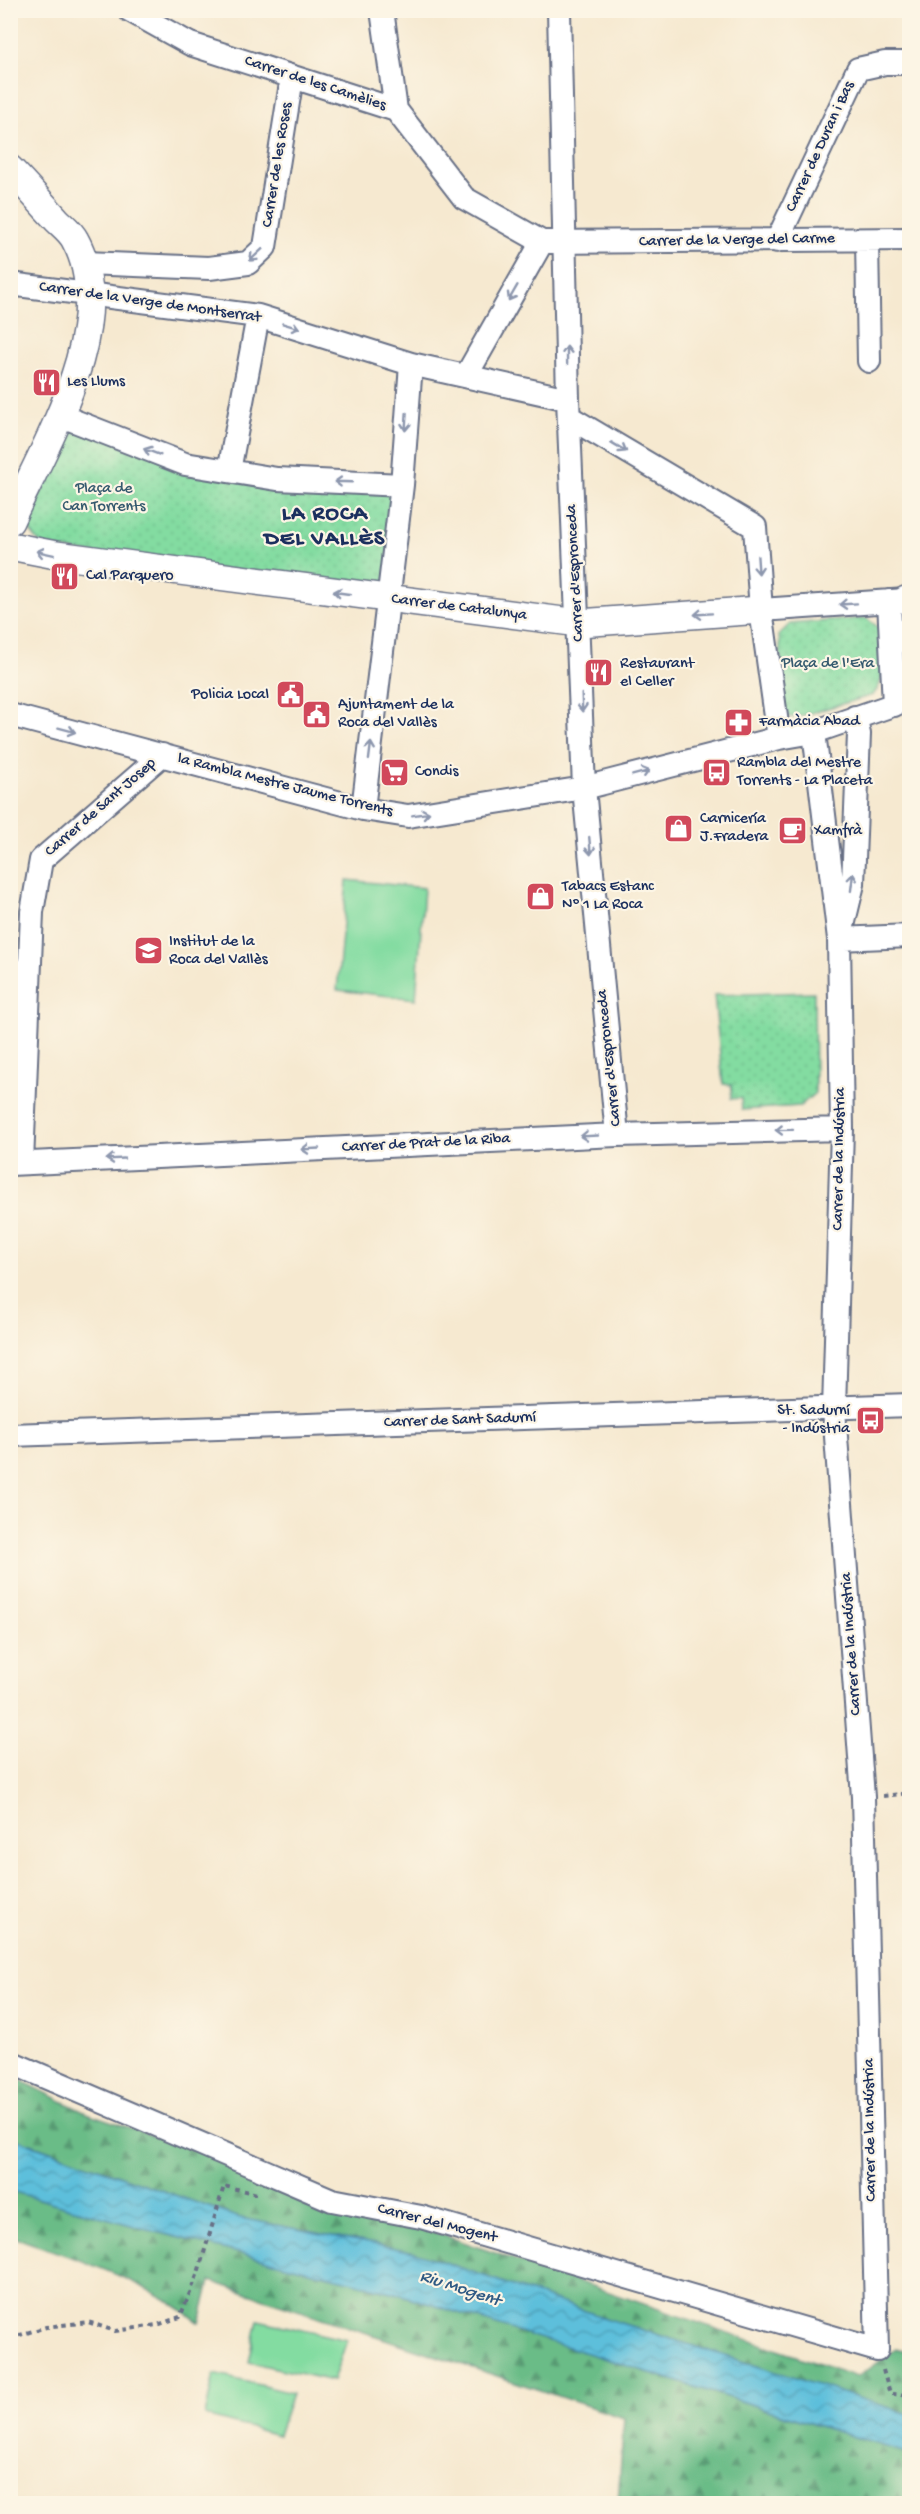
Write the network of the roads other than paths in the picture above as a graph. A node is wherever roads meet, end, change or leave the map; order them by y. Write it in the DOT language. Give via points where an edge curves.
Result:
graph roads {
  1 [pos="129,10"];
  2 [pos="382,10"];
  3 [pos="560,10"];
  4 [pos="909,63"];
  5 [pos="292,77"];
  6 [pos="396,110"];
  7 [pos="10,169"];
  8 [pos="909,239"];
  9 [pos="867,240"];
  10 [pos="777,241"];
  11 [pos="553,243"];
  12 [pos="85,262"];
  13 [pos="10,284"];
  14 [pos="89,293"];
  15 [pos="258,316"];
  16 [pos="869,361"];
  17 [pos="411,364"];
  18 [pos="466,376"];
  19 [pos="568,408"];
  20 [pos="59,416"];
  21 [pos="229,471"];
  22 [pos="402,485"];
  23 [pos="10,521"];
  24 [pos="10,546"];
  25 [pos="388,600"];
  26 [pos="902,600"];
  27 [pos="761,610"];
  28 [pos="579,623"];
  29 [pos="902,702"];
  30 [pos="10,715"];
  31 [pos="855,717"];
  32 [pos="814,732"];
  33 [pos="779,738"];
  34 [pos="162,755"];
  35 [pos="584,788"];
  36 [pos="363,809"];
  37 [pos="21,911"];
  38 [pos="909,936"];
  39 [pos="839,939"];
  40 [pos="842,1129"];
  41 [pos="617,1135"];
  42 [pos="16,1164"];
  43 [pos="909,1405"];
  44 [pos="834,1410"];
  45 [pos="10,1435"];
  46 [pos="10,2062"];
  47 [pos="877,2350"];
  1 -- 5 [label="street, Carrer de les Camèlies" via="190,44"];
  2 -- 6 [label="street"];
  3 -- 11 [label="street, Carrer d'Espronceda"];
  4 -- 10 [label="street, Carrer de Duran i Bas" via="858,69"];
  5 -- 6 [label="street, Carrer de les Camèlies"];
  5 -- 12 [label="street, Carrer de les Roses, one-way" via="265,247 248,263 209,268"];
  6 -- 11 [label="street, Carrer de les Camèlies" via="464,198"];
  7 -- 12 [label="street" via="74,238"];
  8 -- 9 [label="street, Carrer de la Verge del Carme"];
  9 -- 10 [label="street, Carrer de la Verge del Carme"];
  9 -- 16 [label="street"];
  10 -- 11 [label="street, Carrer de la Verge del Carme"];
  11 -- 18 [label="street, one-way"];
  19 -- 11 [label="street, Carrer d'Espronceda, one-way"];
  12 -- 14 [label="street"];
  13 -- 14 [label="street, Carrer de la Verge de Montserrat"];
  14 -- 15 [label="street, Carrer de la Verge de Montserrat"];
  14 -- 20 [label="street" via="81,358"];
  15 -- 17 [label="street, Carrer de la Verge de Montserrat, one-way"];
  15 -- 21 [label="street"];
  17 -- 18 [label="street, Carrer de la Verge de Montserrat"];
  17 -- 22 [label="street, one-way"];
  18 -- 19 [label="street, Carrer de la Verge de Montserrat"];
  19 -- 27 [label="street, Carrer de la Verge de Montserrat, one-way" via="755,527"];
  19 -- 28 [label="street, Carrer d'Espronceda"];
  21 -- 20 [label="street, one-way" via="185,464"];
  20 -- 23 [label="street"];
  22 -- 21 [label="street, one-way" via="277,479"];
  22 -- 25 [label="street"];
  25 -- 24 [label="street, Carrer de Catalunya, one-way"];
  25 -- 28 [label="street, Carrer de Catalunya"];
  36 -- 25 [label="street, one-way"];
  26 -- 27 [label="street, Carrer de Catalunya, one-way"];
  26 -- 29 [label="street"];
  27 -- 28 [label="street, Carrer de Catalunya, one-way"];
  27 -- 33 [label="street, Carrer de la Verge de Montserrat"];
  28 -- 35 [label="street, Carrer d'Espronceda, one-way"];
  29 -- 31 [label="street, la Rambla Mestre Jaume Torrents"];
  30 -- 34 [label="street, la Rambla Mestre Jaume Torrents, one-way"];
  31 -- 32 [label="street, la Rambla Mestre Jaume Torrents"];
  39 -- 31 [label="street, Carrer de la Indústria, one-way" via="853,884 859,734"];
  32 -- 33 [label="street, la Rambla Mestre Jaume Torrents"];
  32 -- 39 [label="street, Carrer de la Indústria"];
  35 -- 33 [label="street, la Rambla Mestre Jaume Torrents, one-way"];
  34 -- 36 [label="street, la Rambla Mestre Jaume Torrents"];
  34 -- 37 [label="street, Carrer de Sant Josep" via="41,860"];
  36 -- 35 [label="street, la Rambla Mestre Jaume Torrents, one-way" via="408,816"];
  35 -- 41 [label="street, Carrer d'Espronceda, one-way"];
  37 -- 42 [label="street, Carrer de Sant Josep"];
  38 -- 39 [label="street"];
  39 -- 40 [label="street, Carrer de la Indústria"];
  40 -- 41 [label="street, Carrer de Prat de la Riba, one-way"];
  40 -- 44 [label="street, Carrer de la Indústria"];
  41 -- 42 [label="street, Carrer de Prat de la Riba, one-way"];
  43 -- 44 [label="street, Carrer de Sant Sadurní"];
  44 -- 45 [label="street, Carrer de Sant Sadurní"];
  44 -- 47 [label="street, Carrer de la Indústria" via="863,1797"];
  46 -- 47 [label="street, Carrer del Mogent" via="332,2200 421,2217"];
}
